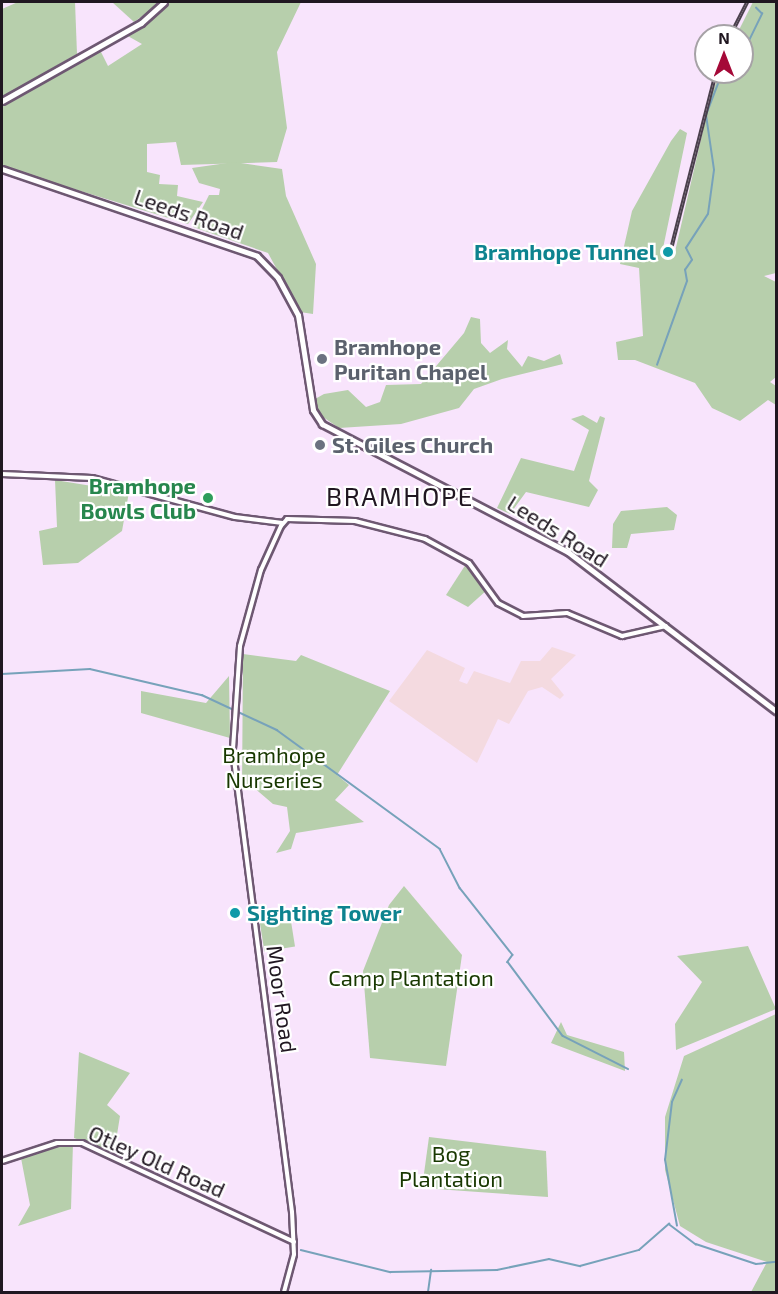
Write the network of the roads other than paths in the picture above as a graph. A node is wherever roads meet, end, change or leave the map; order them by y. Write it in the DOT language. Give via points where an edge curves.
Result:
graph roads {
  1 [pos="164,2"];
  2 [pos="2,101"];
  3 [pos="2,169"];
  4 [pos="2,474"];
  5 [pos="285,521"];
  6 [pos="667,626"];
  7 [pos="777,711"];
  8 [pos="2,1161"];
  9 [pos="295,1242"];
  10 [pos="284,1293"];
  1 -- 2 [label="highway" via="141,23"];
  3 -- 6 [label="highway, Leeds Road" via="256,256 278,278 298,315 316,420 568,552"];
  4 -- 5 [label="street" via="92,478 235,517"];
  5 -- 6 [label="street" via="346,520 439,545 474,567 498,603 517,614 567,613 627,637"];
  5 -- 9 [label="street, Moor Road" via="261,570 240,646 233,749"];
  6 -- 7 [label="highway, Leeds Road"];
  8 -- 9 [label="street, Otley Old Road" via="57,1143 82,1143"];
  9 -- 10 [label="street, Moor Road"];
}
